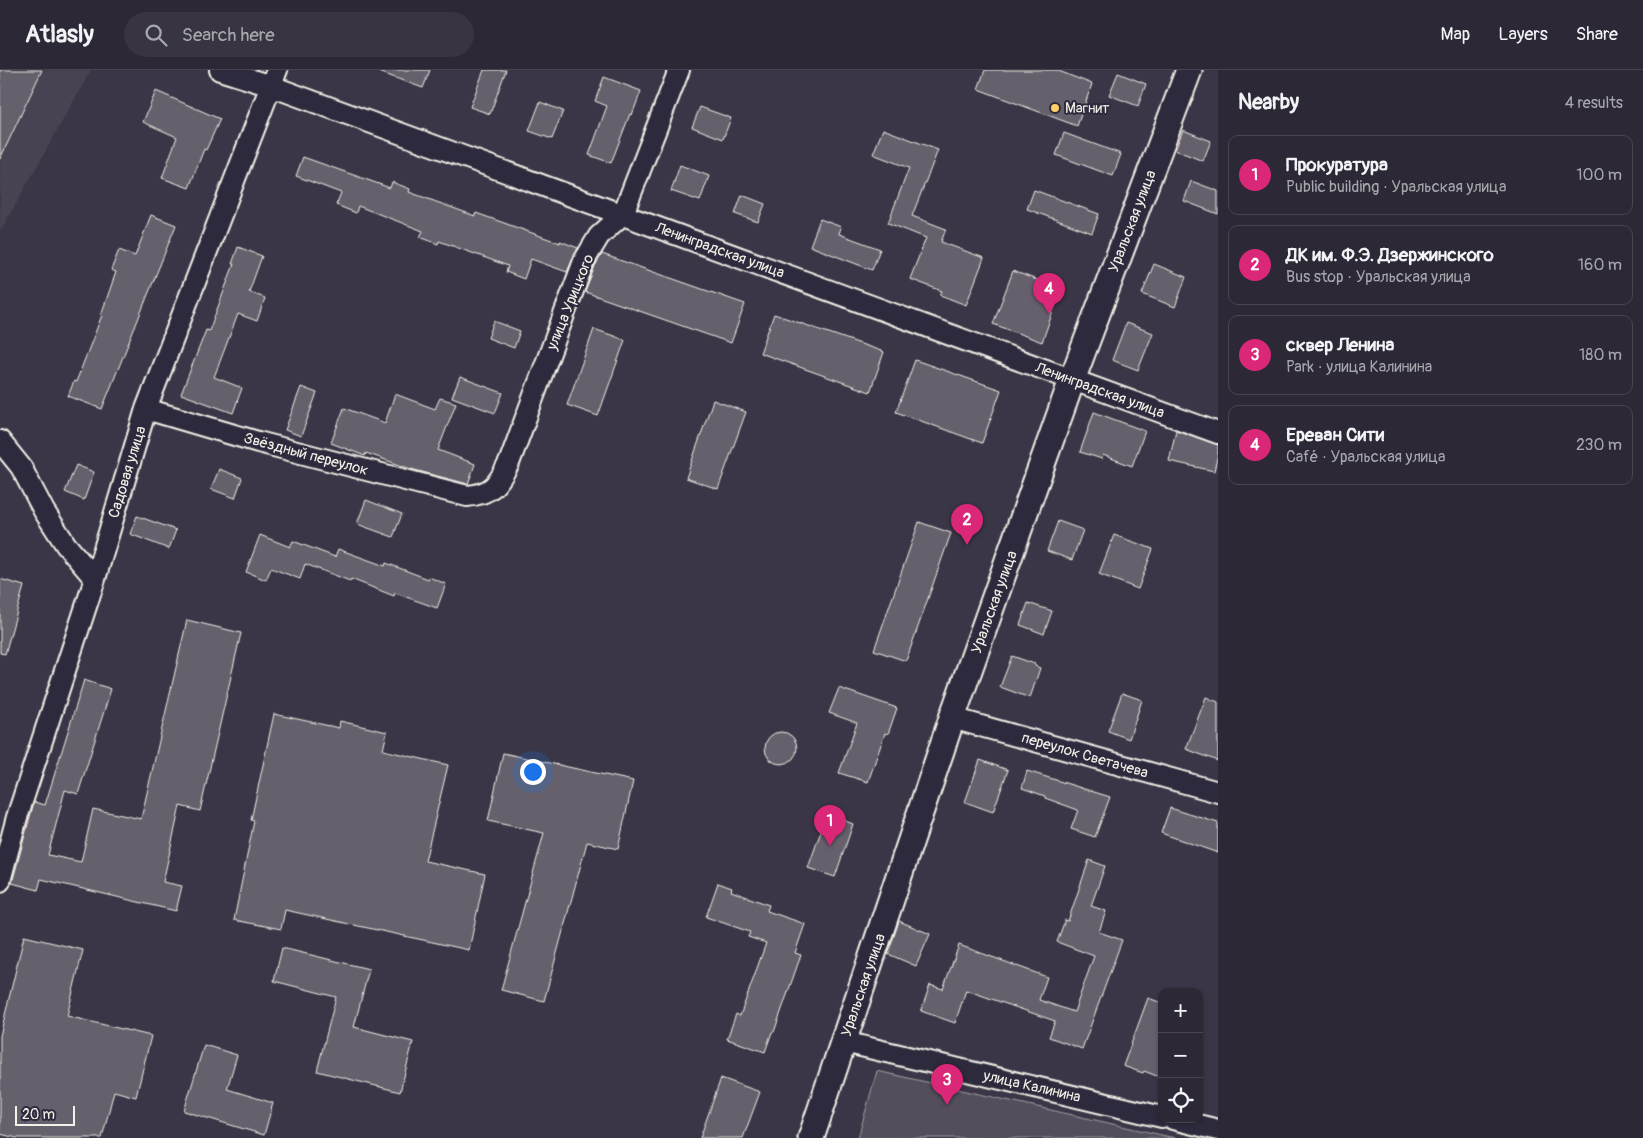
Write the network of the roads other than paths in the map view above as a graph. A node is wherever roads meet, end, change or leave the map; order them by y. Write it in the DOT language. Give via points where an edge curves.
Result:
graph roads {
  1 [pos="220,70"];
  2 [pos="679,70"];
  3 [pos="1189,70"];
  4 [pos="274,78"];
  5 [pos="623,214"];
  6 [pos="1072,380"];
  7 [pos="146,409"];
  8 [pos="1218,433"];
  9 [pos="0,441"];
  10 [pos="467,496"];
  11 [pos="95,579"];
  12 [pos="952,718"];
  13 [pos="1218,792"];
  14 [pos="0,881"];
  15 [pos="844,1042"];
  16 [pos="1158,1116"];
  17 [pos="1189,1123"];
  18 [pos="1218,1130"];
  19 [pos="812,1138"];
  1 -- 4 [label="street, Ленинградская улица"];
  2 -- 5 [label="street, улица Урицкого"];
  3 -- 6 [label="street, Уральская улица"];
  4 -- 5 [label="street, Ленинградская улица"];
  4 -- 7 [label="street, Садовая улица"];
  5 -- 6 [label="street, Ленинградская улица"];
  5 -- 10 [label="street, улица Урицкого" via="600,236 584,260 509,463 499,482 482,495"];
  6 -- 8 [label="street, Ленинградская улица"];
  6 -- 12 [label="street, Уральская улица"];
  7 -- 10 [label="street, Звёздный переулок" via="258,442"];
  7 -- 11 [label="street, Садовая улица"];
  9 -- 11 [label="street" via="21,467 66,544"];
  11 -- 14 [label="street, Садовая улица" via="17,816"];
  12 -- 13 [label="street, переулок Светачева"];
  12 -- 15 [label="street, Уральская улица"];
  15 -- 16 [label="street, улица Калинина"];
  15 -- 19 [label="street, Уральская улица"];
  17 -- 18 [label="street"];
}
